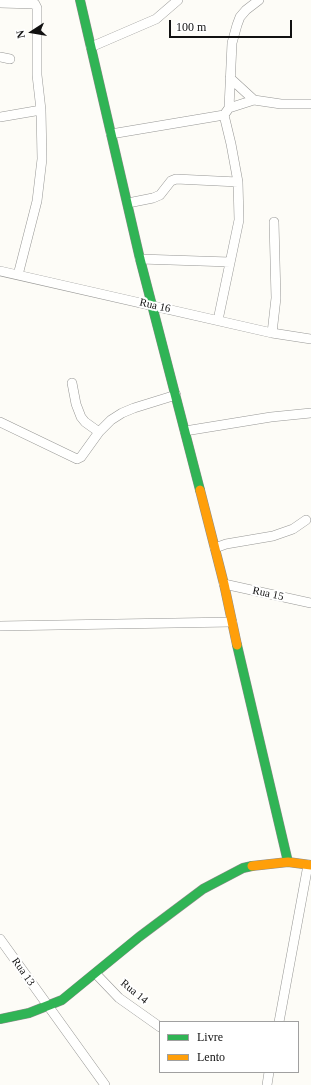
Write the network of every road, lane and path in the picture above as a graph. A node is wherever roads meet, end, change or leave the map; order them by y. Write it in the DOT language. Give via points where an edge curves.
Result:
graph roads {
  1 [pos="80,0"];
  2 [pos="178,0"];
  3 [pos="259,0"];
  4 [pos="0,3"];
  5 [pos="91,47"];
  6 [pos="0,57"];
  7 [pos="10,59"];
  8 [pos="230,78"];
  9 [pos="254,100"];
  10 [pos="311,104"];
  11 [pos="41,110"];
  12 [pos="226,112"];
  13 [pos="0,116"];
  14 [pos="111,134"];
  15 [pos="238,182"];
  16 [pos="128,203"];
  17 [pos="274,222"];
  18 [pos="140,260"];
  19 [pos="230,262"];
  20 [pos="0,271"];
  21 [pos="18,275"];
  22 [pos="152,304"];
  23 [pos="218,320"];
  24 [pos="272,333"];
  25 [pos="311,339"];
  26 [pos="72,383"];
  27 [pos="176,395"];
  28 [pos="311,413"];
  29 [pos="0,422"];
  30 [pos="185,431"];
  31 [pos="99,432"];
  32 [pos="306,520"];
  33 [pos="215,548"];
  34 [pos="224,584"];
  35 [pos="311,603"];
  36 [pos="232,622"];
  37 [pos="0,626"];
  38 [pos="288,862"];
  39 [pos="310,865"];
  40 [pos="0,939"];
  41 [pos="96,974"];
  42 [pos="47,1005"];
  43 [pos="0,1019"];
  44 [pos="279,1021"];
  45 [pos="159,1026"];
  46 [pos="269,1073"];
  47 [pos="105,1085"];
  48 [pos="267,1085"];
  1 -- 5 [label="street"];
  2 -- 5 [label="street" via="156,19"];
  3 -- 8 [label="street" via="246,10 237,25 232,43"];
  4 -- 11 [label="street" via="37,5 37,75"];
  5 -- 14 [label="street"];
  6 -- 7 [label="street"];
  8 -- 9 [label="street"];
  8 -- 12 [label="street"];
  9 -- 10 [label="street" via="281,104"];
  9 -- 12 [label="street"];
  11 -- 13 [label="street"];
  11 -- 21 [label="street" via="42,159 37,202"];
  12 -- 14 [label="street"];
  12 -- 15 [label="street"];
  14 -- 16 [label="street"];
  15 -- 16 [label="street" via="176,179 171,181 160,195"];
  15 -- 19 [label="street" via="239,220"];
  16 -- 18 [label="street"];
  17 -- 24 [label="street" via="276,298"];
  18 -- 19 [label="street"];
  18 -- 22 [label="street"];
  19 -- 23 [label="street"];
  20 -- 21 [label="street, Rua 16"];
  21 -- 22 [label="street, Rua 16"];
  22 -- 23 [label="street, Rua 16"];
  22 -- 27 [label="street"];
  23 -- 24 [label="street, Rua 16"];
  24 -- 25 [label="street, Rua 16"];
  26 -- 31 [label="street" via="81,417"];
  27 -- 30 [label="street"];
  27 -- 31 [label="street" via="122,413"];
  28 -- 30 [label="street"];
  29 -- 31 [label="street" via="77,459 81,458"];
  30 -- 33 [label="street"];
  32 -- 33 [label="street" via="293,529 273,536"];
  33 -- 34 [label="street"];
  34 -- 35 [label="street, Rua 15"];
  34 -- 36 [label="street"];
  36 -- 37 [label="street"];
  36 -- 38 [label="street"];
  38 -- 39 [label="street"];
  38 -- 41 [label="street" via="243,868 203,889"];
  39 -- 44 [label="street"];
  40 -- 42 [label="street, Rua 13"];
  41 -- 42 [label="street" via="62,1000"];
  41 -- 45 [label="street, Rua 14" via="119,998"];
  42 -- 43 [label="street" via="29,1013"];
  42 -- 47 [label="street, Rua 13"];
  46 -- 48 [label="street"];
}
